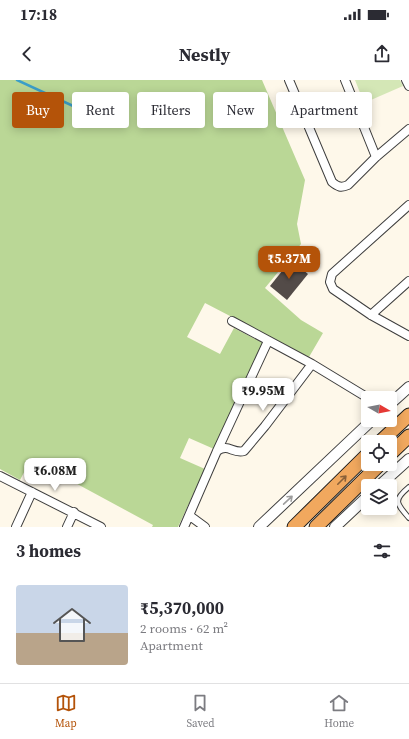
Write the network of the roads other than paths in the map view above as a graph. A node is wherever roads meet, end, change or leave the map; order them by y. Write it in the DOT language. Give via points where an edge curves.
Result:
graph roads {
  1 [pos="289,80"];
  2 [pos="345,80"];
  3 [pos="406,80"];
  4 [pos="409,86"];
  5 [pos="409,129"];
  6 [pos="376,156"];
  7 [pos="409,205"];
  8 [pos="409,281"];
  9 [pos="371,315"];
  10 [pos="232,321"];
  11 [pos="409,336"];
  12 [pos="268,341"];
  13 [pos="312,364"];
  14 [pos="409,387"];
  15 [pos="361,394"];
  16 [pos="397,398"];
  17 [pos="409,415"];
  18 [pos="365,427"];
  19 [pos="388,435"];
  20 [pos="409,436"];
  21 [pos="397,447"];
  22 [pos="217,451"];
  23 [pos="409,459"];
  24 [pos="361,461"];
  25 [pos="373,471"];
  26 [pos="0,476"];
  27 [pos="387,479"];
  28 [pos="409,487"];
  29 [pos="32,492"];
  30 [pos="361,503"];
  31 [pos="74,512"];
  32 [pos="190,516"];
  33 [pos="409,518"];
  34 [pos="16,527"];
  35 [pos="67,527"];
  36 [pos="101,527"];
  37 [pos="184,527"];
  38 [pos="205,527"];
  39 [pos="259,527"];
  40 [pos="294,527"];
  41 [pos="316,527"];
  42 [pos="336,527"];
  1 -- 6 [label="street" via="332,182 342,187 348,184"];
  2 -- 6 [label="street"];
  3 -- 4 [label="street"];
  5 -- 6 [label="street"];
  7 -- 9 [label="street" via="332,274 332,289"];
  8 -- 9 [label="street"];
  9 -- 11 [label="street"];
  10 -- 12 [label="street"];
  12 -- 13 [label="street"];
  12 -- 22 [label="street"];
  13 -- 15 [label="street"];
  13 -- 22 [label="street" via="244,451 226,447"];
  14 -- 16 [label="street"];
  17 -- 19 [label="highway"];
  39 -- 18 [label="street, one-way"];
  20 -- 21 [label="highway"];
  22 -- 32 [label="street"];
  23 -- 27 [label="street"];
  40 -- 24 [label="highway, one-way"];
  25 -- 41 [label="highway"];
  26 -- 29 [label="street"];
  28 -- 33 [label="lane" via="399,495 398,501 399,507"];
  29 -- 31 [label="street"];
  29 -- 34 [label="street"];
  30 -- 42 [label="street"];
  31 -- 35 [label="street"];
  31 -- 36 [label="street"];
  32 -- 37 [label="street"];
  32 -- 38 [label="street"];
}
